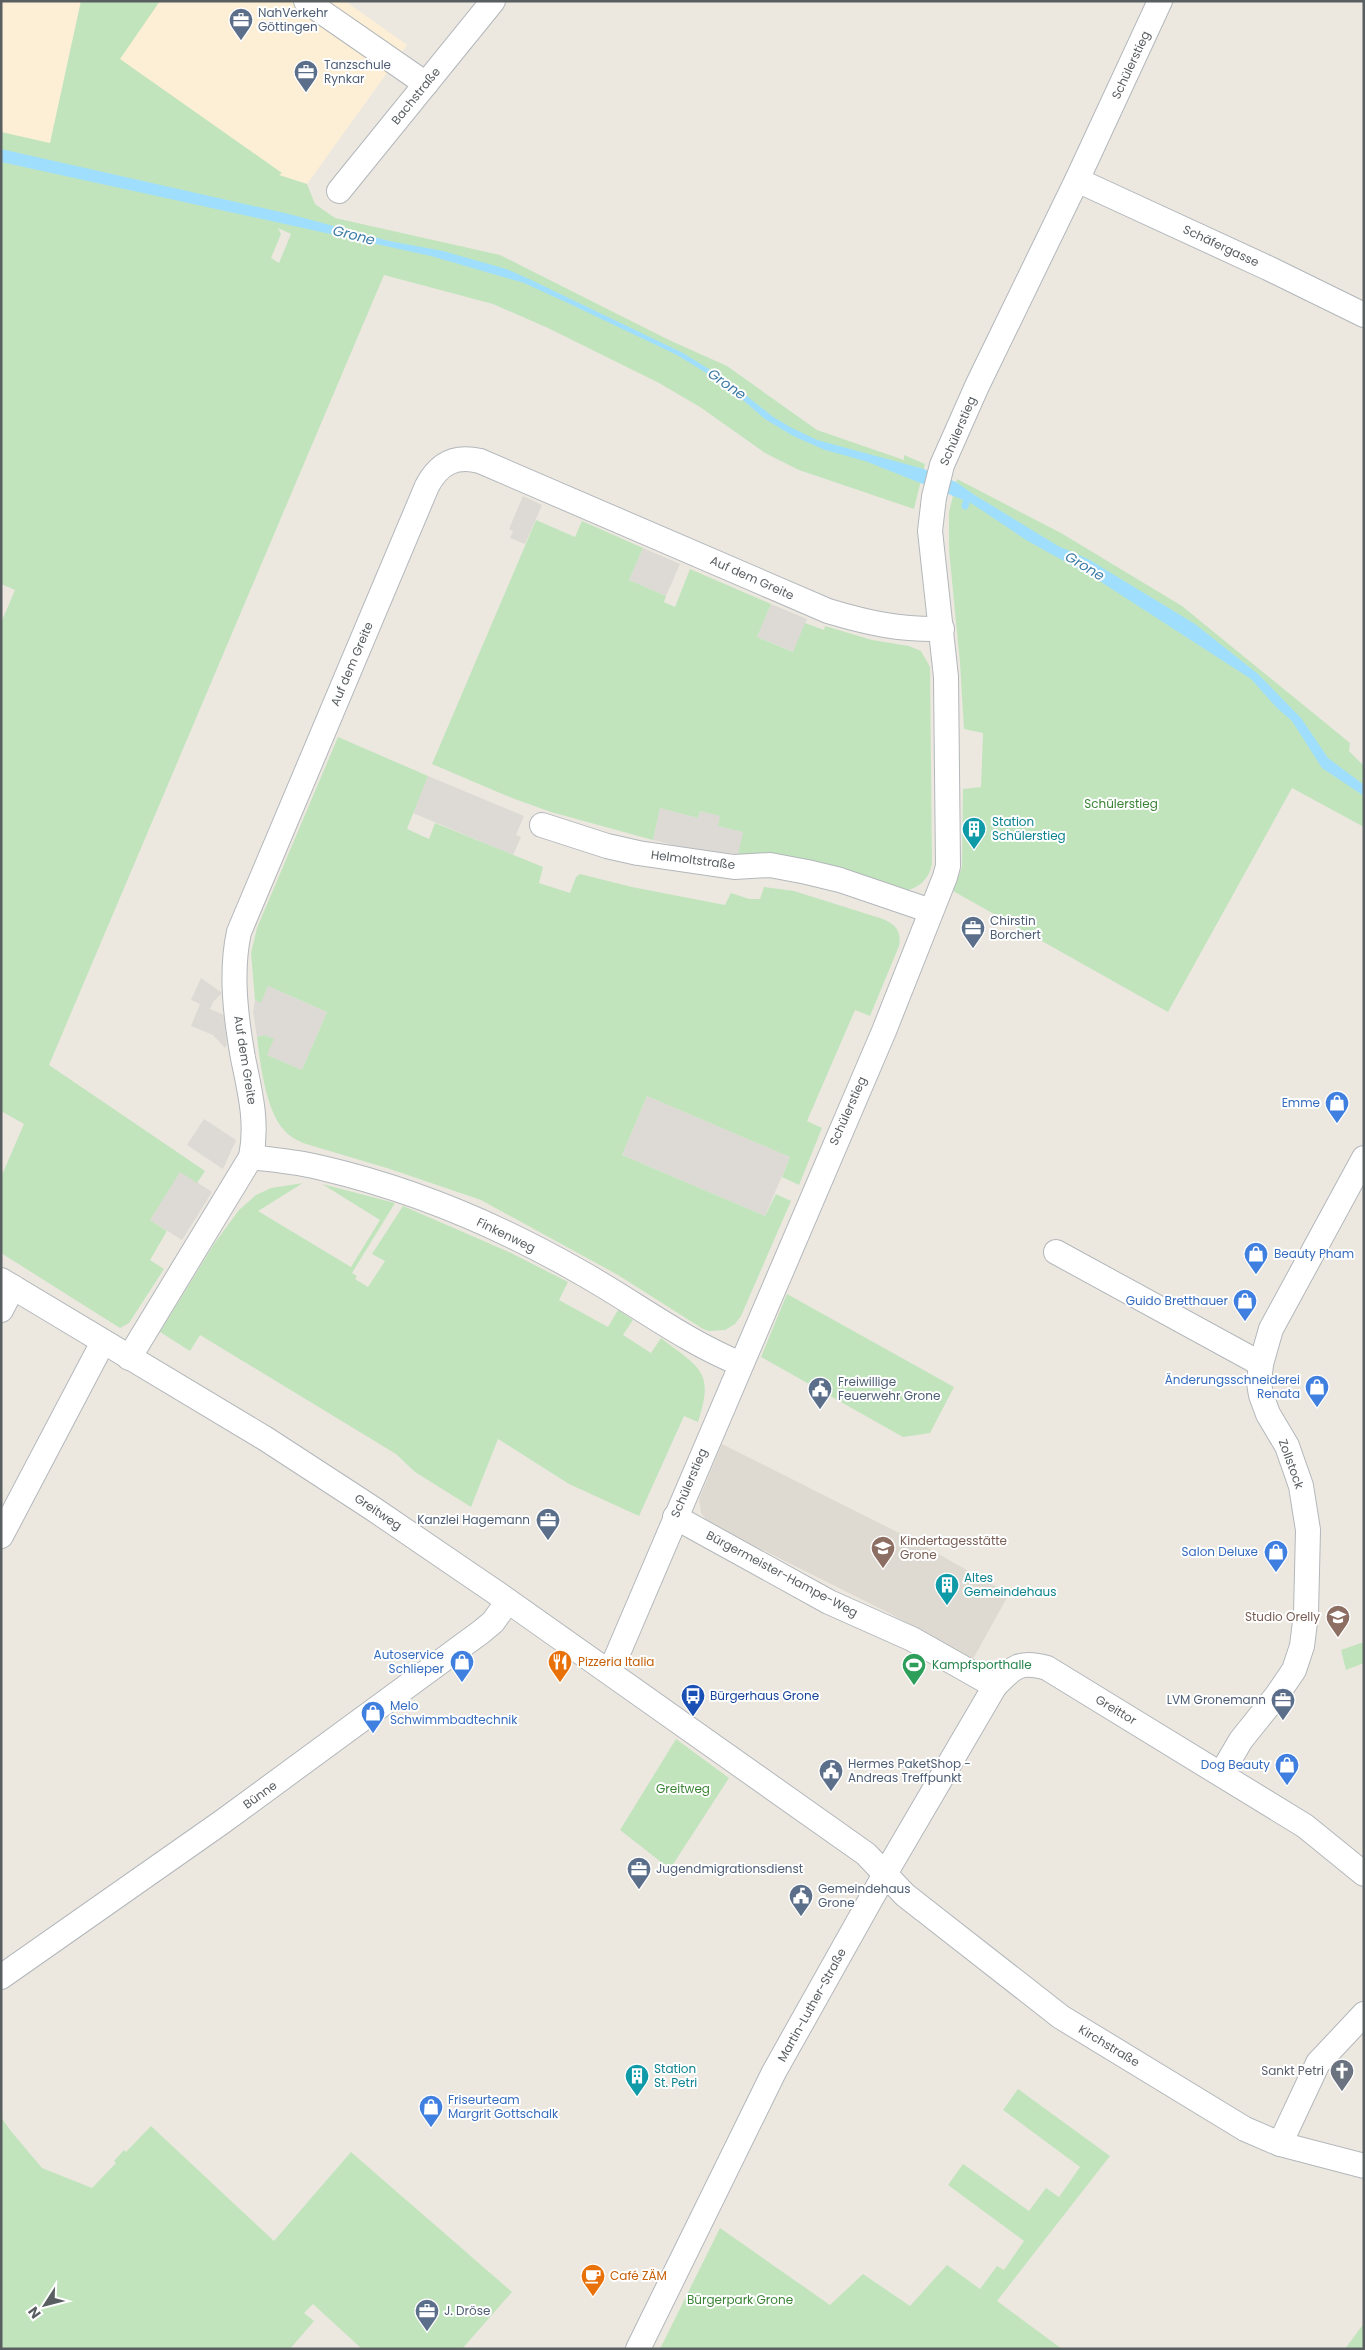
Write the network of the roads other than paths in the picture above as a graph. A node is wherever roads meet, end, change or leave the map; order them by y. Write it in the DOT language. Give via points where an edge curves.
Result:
graph roads {
  1 [pos="306,1"];
  2 [pos="493,1"];
  3 [pos="1160,1"];
  4 [pos="426,84"];
  5 [pos="1077,180"];
  6 [pos="339,192"];
  7 [pos="1364,315"];
  8 [pos="942,629"];
  9 [pos="542,825"];
  10 [pos="931,911"];
  11 [pos="251,1157"];
  12 [pos="1364,1158"];
  13 [pos="1056,1252"];
  14 [pos="7,1284"];
  15 [pos="1,1310"];
  16 [pos="102,1342"];
  17 [pos="129,1358"];
  18 [pos="741,1364"];
  19 [pos="1261,1364"];
  20 [pos="675,1517"];
  21 [pos="1,1536"];
  22 [pos="508,1601"];
  23 [pos="608,1671"];
  24 [pos="1001,1680"];
  25 [pos="1221,1774"];
  26 [pos="885,1874"];
  27 [pos="1364,1874"];
  28 [pos="1,1977"];
  29 [pos="1364,2014"];
  30 [pos="1280,2144"];
  31 [pos="1364,2166"];
  32 [pos="638,2349"];
  1 -- 4 [label="street"];
  2 -- 4 [label="street, Bachstraße"];
  3 -- 5 [label="street, Schülerstieg"];
  4 -- 6 [label="street, Bachstraße"];
  5 -- 7 [label="street, Schäfergasse"];
  5 -- 8 [label="street, Schülerstieg" via="977,386 940,472 930,531"];
  8 -- 10 [label="street, Schülerstieg" via="946,677 948,866"];
  8 -- 11 [label="street, Auf dem Greite" via="910,630 869,624 828,611 480,461 460,458 440,467 418,505 239,932 235,990 238,1031 255,1120"];
  9 -- 10 [label="street, Helmoltstraße" via="638,853 734,867 770,865 807,872"];
  10 -- 18 [label="street, Schülerstieg" via="890,1017"];
  11 -- 17 [label="street, Auf dem Greite"];
  11 -- 18 [label="street, Finkenweg" via="320,1167 424,1199 478,1221 579,1271 701,1346"];
  12 -- 19 [label="street, Zollstock" via="1271,1329"];
  13 -- 19 [label="street"];
  14 -- 15 [label="street"];
  14 -- 16 [label="street, Greitweg"];
  16 -- 17 [label="street, Greitweg"];
  16 -- 21 [label="street"];
  17 -- 22 [label="street, Greitweg" via="266,1439"];
  18 -- 20 [label="street, Schülerstieg"];
  19 -- 25 [label="street, Zollstock" via="1261,1395 1287,1446 1301,1486 1308,1530 1306,1614 1302,1646 1294,1670 1241,1740"];
  20 -- 23 [label="street, Schülerstieg"];
  20 -- 24 [label="street, Bürgermeister-Hampe-Weg" via="829,1602"];
  22 -- 23 [label="street, Greitweg"];
  22 -- 28 [label="street, Bünne" via="481,1632 222,1822"];
  23 -- 26 [label="street, Greitweg" via="866,1854"];
  24 -- 25 [label="street, Greittor" via="1017,1666 1031,1663 1047,1668"];
  24 -- 26 [label="street, Martin-Luther-Straße"];
  25 -- 27 [label="street, Greittor" via="1306,1826"];
  26 -- 30 [label="street, Kirchstraße" via="905,1896 1061,2017 1245,2129"];
  26 -- 32 [label="street, Martin-Luther-Straße" via="774,2072"];
  29 -- 30 [label="street" via="1318,2063"];
  30 -- 31 [label="street, Kirchstraße"];
}
